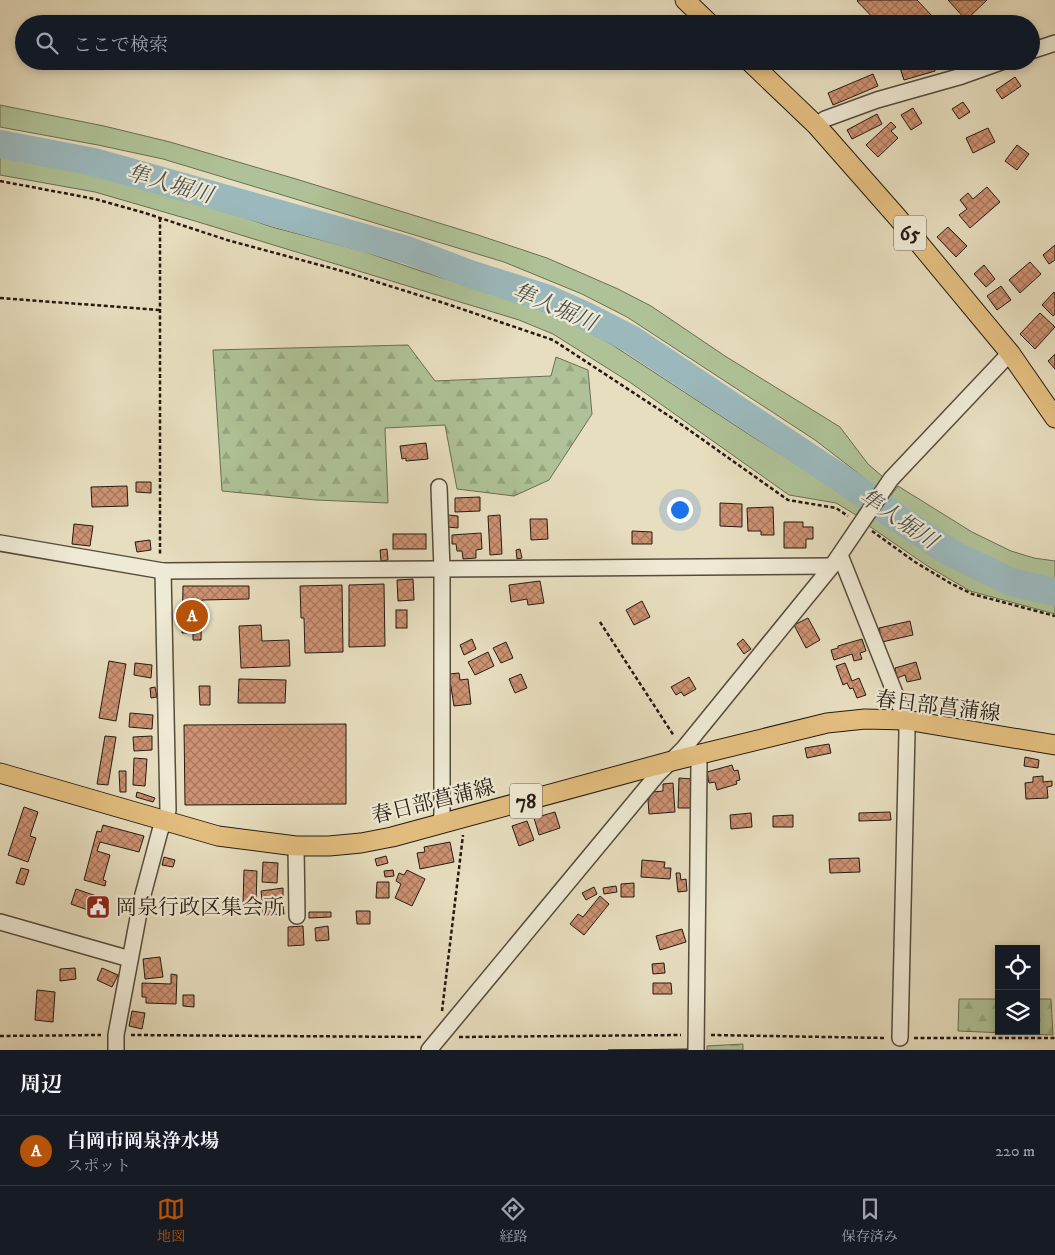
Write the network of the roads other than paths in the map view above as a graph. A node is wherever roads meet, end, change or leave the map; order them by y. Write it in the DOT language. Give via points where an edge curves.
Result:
graph roads {
  1 [pos="685,0"];
  2 [pos="701,15"];
  3 [pos="1055,42"];
  4 [pos="1040,48"];
  5 [pos="758,70"];
  6 [pos="979,70"];
  7 [pos="817,126"];
  8 [pos="1010,353"];
  9 [pos="1055,418"];
  10 [pos="439,487"];
  11 [pos="0,543"];
  12 [pos="836,561"];
  13 [pos="442,569"];
  14 [pos="162,571"];
  15 [pos="906,720"];
  16 [pos="1055,745"];
  17 [pos="684,754"];
  18 [pos="0,773"];
  19 [pos="165,821"];
  20 [pos="441,824"];
  21 [pos="296,846"];
  22 [pos="297,916"];
  23 [pos="0,922"];
  24 [pos="130,959"];
  25 [pos="900,1038"];
  26 [pos="696,1042"];
  27 [pos="116,1043"];
  28 [pos="429,1050"];
  1 -- 2 [label="main road"];
  3 -- 4 [label="street"];
  5 -- 7 [label="main road, 65"];
  6 -- 7 [label="street" via="877,100"];
  7 -- 8 [label="main road, 65"];
  8 -- 9 [label="main road, 65"];
  8 -- 12 [label="street" via="891,479"];
  10 -- 13 [label="street"];
  11 -- 14 [label="street"];
  12 -- 13 [label="street"];
  12 -- 15 [label="street"];
  12 -- 17 [label="street"];
  13 -- 14 [label="street"];
  13 -- 20 [label="street"];
  14 -- 19 [label="street" via="168,782"];
  15 -- 16 [label="main road, 春日部菖蒲線 / 78"];
  15 -- 17 [label="main road, 春日部菖蒲線 / 78" via="865,718 827,723"];
  15 -- 25 [label="street"];
  17 -- 20 [label="main road, 春日部菖蒲線 / 78"];
  17 -- 26 [label="street" via="699,765"];
  17 -- 28 [label="street" via="657,775"];
  18 -- 19 [label="main road, 春日部菖蒲線 / 78"];
  19 -- 21 [label="main road, 春日部菖蒲線 / 78" via="218,836"];
  19 -- 24 [label="street" via="141,902"];
  20 -- 21 [label="main road, 春日部菖蒲線 / 78" via="361,843"];
  21 -- 22 [label="street"];
  23 -- 24 [label="street"];
  24 -- 27 [label="street"];
}
